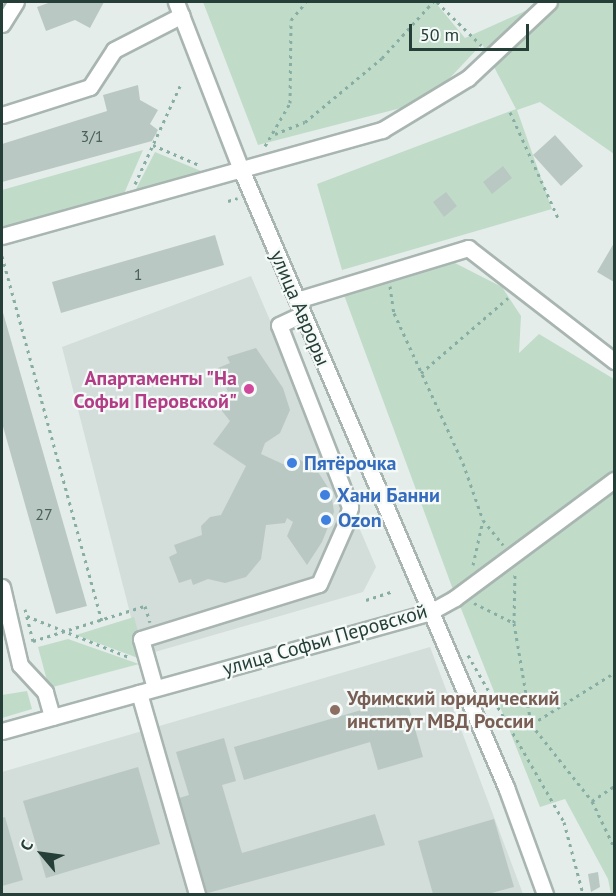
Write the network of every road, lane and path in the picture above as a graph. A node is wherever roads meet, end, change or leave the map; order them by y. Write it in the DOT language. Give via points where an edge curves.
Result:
graph roads {
  1 [pos="16,2"];
  2 [pos="306,2"];
  3 [pos="433,2"];
  4 [pos="437,2"];
  5 [pos="549,2"];
  6 [pos="179,8"];
  7 [pos="2,24"];
  8 [pos="493,54"];
  9 [pos="182,82"];
  10 [pos="510,112"];
  11 [pos="2,116"];
  12 [pos="275,134"];
  13 [pos="153,145"];
  14 [pos="258,154"];
  15 [pos="240,166"];
  16 [pos="217,173"];
  17 [pos="128,199"];
  18 [pos="559,220"];
  19 [pos="2,236"];
  20 [pos="2,256"];
  21 [pos="387,272"];
  22 [pos="518,289"];
  23 [pos="300,307"];
  24 [pos="615,361"];
  25 [pos="421,373"];
  26 [pos="615,480"];
  27 [pos="2,587"];
  28 [pos="468,588"];
  29 [pos="394,591"];
  30 [pos="366,600"];
  31 [pos="24,607"];
  32 [pos="430,612"];
  33 [pos="27,616"];
  34 [pos="102,621"];
  35 [pos="64,633"];
  36 [pos="154,635"];
  37 [pos="463,647"];
  38 [pos="149,665"];
  39 [pos="615,673"];
  40 [pos="155,688"];
  41 [pos="139,693"];
  42 [pos="52,717"];
  43 [pos="531,724"];
  44 [pos="2,731"];
  45 [pos="615,786"];
  46 [pos="592,801"];
  47 [pos="615,847"];
  48 [pos="197,894"];
  49 [pos="545,894"];
  50 [pos="584,894"];
  1 -- 7 [label="street"];
  2 -- 12 [label="path" via="291,20 290,103"];
  3 -- 12 [label="path" via="365,72 305,122"];
  4 -- 8 [label="path"];
  5 -- 8 [label="street"];
  6 -- 11 [label="street" via="114,50 90,87"];
  6 -- 15 [label="street, улица Авроры"];
  8 -- 15 [label="street" via="468,78 382,130"];
  9 -- 13 [label="path"];
  10 -- 18 [label="path"];
  12 -- 14 [label="path"];
  13 -- 16 [label="path"];
  13 -- 17 [label="path"];
  15 -- 16 [label="street"];
  15 -- 23 [label="street, улица Авроры"];
  16 -- 17 [label="street"];
  17 -- 19 [label="street"];
  20 -- 34 [label="path"];
  21 -- 22 [label="street" via="468,248"];
  21 -- 23 [label="street"];
  21 -- 25 [label="path" via="394,313"];
  22 -- 24 [label="street"];
  22 -- 25 [label="path"];
  23 -- 32 [label="street, улица Авроры"];
  23 -- 36 [label="street" via="279,325 350,507 319,584"];
  25 -- 28 [label="path" via="463,463 483,520"];
  26 -- 28 [label="street, улица Софьи Перовской"];
  27 -- 42 [label="street" via="20,665 45,692"];
  28 -- 32 [label="street, улица Софьи Перовской"];
  28 -- 43 [label="path" via="468,600 514,623"];
  29 -- 30 [label="path"];
  31 -- 33 [label="path"];
  32 -- 40 [label="street, улица Софьи Перовской"];
  32 -- 49 [label="street, улица Авроры" via="506,788"];
  33 -- 35 [label="path"];
  33 -- 35 [label="path" via="33,641"];
  34 -- 35 [label="path"];
  34 -- 36 [label="path" via="145,606"];
  35 -- 38 [label="path"];
  36 -- 38 [label="street" via="141,639"];
  37 -- 50 [label="path" via="564,822"];
  38 -- 40 [label="street"];
  39 -- 43 [label="path"];
  40 -- 41 [label="street, улица Софьи Перовской"];
  41 -- 42 [label="street, улица Софьи Перовской"];
  41 -- 48 [label="street"];
  42 -- 44 [label="street, улица Софьи Перовской"];
  43 -- 46 [label="path"];
  45 -- 46 [label="path"];
  46 -- 47 [label="path"];
}
